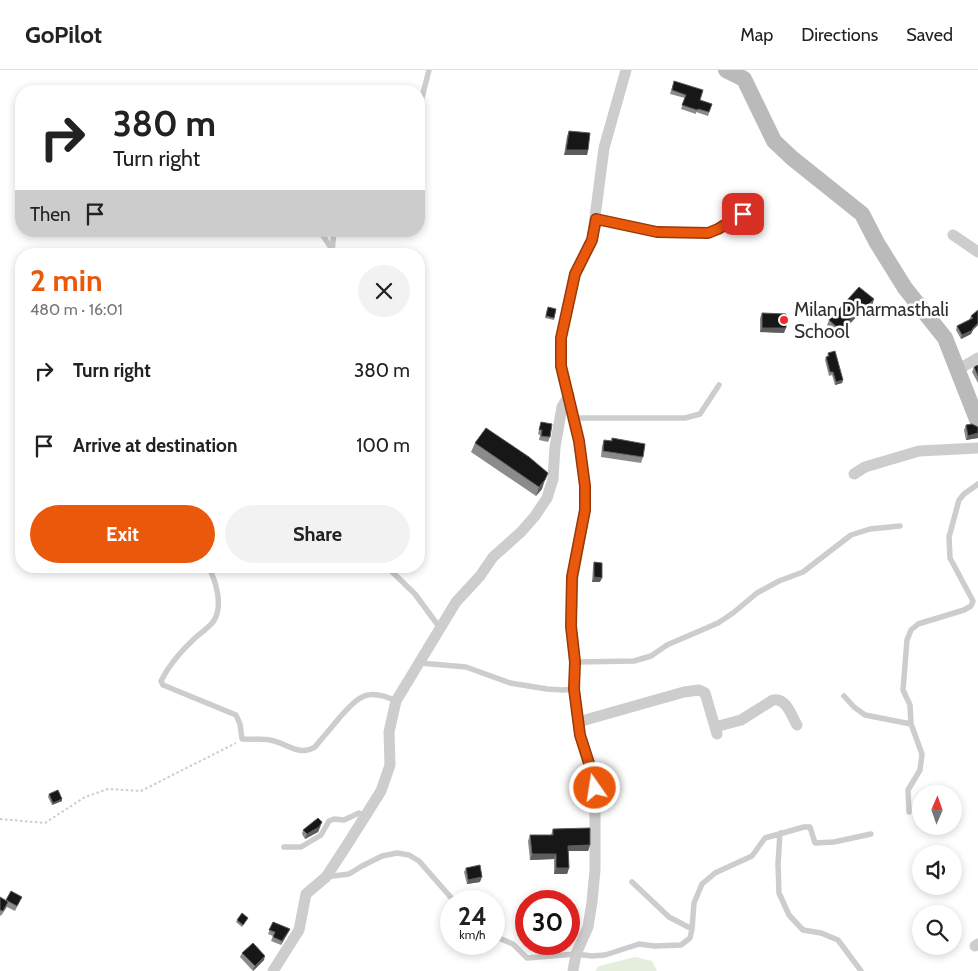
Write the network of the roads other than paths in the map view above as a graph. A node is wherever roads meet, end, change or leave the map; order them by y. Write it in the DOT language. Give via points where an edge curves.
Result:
graph roads {
  1 [pos="429,70"];
  2 [pos="626,70"];
  3 [pos="726,70"];
  4 [pos="425,86"];
  5 [pos="755,206"];
  6 [pos="596,219"];
  7 [pos="953,235"];
  8 [pos="323,237"];
  9 [pos="330,248"];
  10 [pos="978,252"];
  11 [pos="978,358"];
  12 [pos="959,369"];
  13 [pos="719,385"];
  14 [pos="569,395"];
  15 [pos="574,418"];
  16 [pos="978,422"];
  17 [pos="978,448"];
  18 [pos="854,474"];
  19 [pos="978,484"];
  20 [pos="900,526"];
  21 [pos="212,573"];
  22 [pos="393,573"];
  23 [pos="440,628"];
  24 [pos="575,662"];
  25 [pos="420,663"];
  26 [pos="574,689"];
  27 [pos="844,696"];
  28 [pos="396,701"];
  29 [pos="578,722"];
  30 [pos="911,724"];
  31 [pos="798,725"];
  32 [pos="909,812"];
  33 [pos="366,815"];
  34 [pos="780,833"];
  35 [pos="871,834"];
  36 [pos="284,847"];
  37 [pos="326,877"];
  38 [pos="632,882"];
  39 [pos="444,890"];
  40 [pos="692,929"];
  41 [pos="580,945"];
  42 [pos="580,954"];
  43 [pos="524,955"];
  44 [pos="564,955"];
  45 [pos="576,955"];
  46 [pos="273,971"];
  47 [pos="573,971"];
  48 [pos="862,971"];
  1 -- 4 [label="lane"];
  2 -- 6 [label="street" via="604,148"];
  3 -- 12 [label="street" via="744,78 774,141 862,214 905,288 945,338"];
  5 -- 6 [label="lane" via="708,233 657,232"];
  6 -- 14 [label="street" via="592,240 575,274 561,338 561,366"];
  7 -- 10 [label="street"];
  8 -- 9 [label="lane"];
  11 -- 12 [label="street"];
  12 -- 16 [label="street"];
  13 -- 15 [label="lane" via="700,414 685,418"];
  14 -- 15 [label="street"];
  14 -- 23 [label="street" via="562,407 553,479 547,498 521,532 493,557 456,602"];
  15 -- 24 [label="street" via="583,468 585,510 572,577 571,626"];
  17 -- 18 [label="street" via="919,451 865,466"];
  19 -- 30 [label="lane" via="959,500 949,537 950,558 973,601 964,610 918,624 911,630 907,640 903,690 910,705"];
  20 -- 24 [label="lane" via="870,529 851,536 803,572 757,593 718,623 667,645 651,656 634,661"];
  21 -- 28 [label="lane" via="218,598 213,622 169,667 161,681 167,688 236,715 242,740 270,740 307,751 315,747 356,700 376,695"];
  22 -- 23 [label="lane" via="415,594"];
  23 -- 25 [label="street"];
  24 -- 26 [label="street"];
  25 -- 26 [label="lane" via="466,667 510,683 547,689"];
  25 -- 28 [label="street"];
  26 -- 29 [label="street"];
  27 -- 30 [label="lane" via="865,715"];
  28 -- 33 [label="street" via="389,732 390,765 381,791"];
  29 -- 31 [label="street" via="699,690 704,693 716,730 778,699 783,701"];
  29 -- 41 [label="street" via="594,779 596,824 595,870 588,927"];
  30 -- 32 [label="lane" via="922,754 920,770 908,790"];
  33 -- 36 [label="lane" via="359,813 344,820 334,819 329,821 321,835 301,847"];
  33 -- 37 [label="street"];
  34 -- 35 [label="lane" via="810,827 814,843"];
  34 -- 40 [label="lane" via="765,838 752,856 715,873 702,884 694,903"];
  34 -- 48 [label="lane" via="779,893 790,915 803,930 838,940"];
  37 -- 39 [label="lane" via="349,874 382,856 397,853 419,861"];
  37 -- 46 [label="street" via="306,894 299,930"];
  38 -- 40 [label="lane" via="669,917"];
  40 -- 42 [label="lane" via="690,938 681,945 639,944 605,955"];
  43 -- 44 [label="lane" via="527,958"];
  45 -- 47 [label="street"];
}
